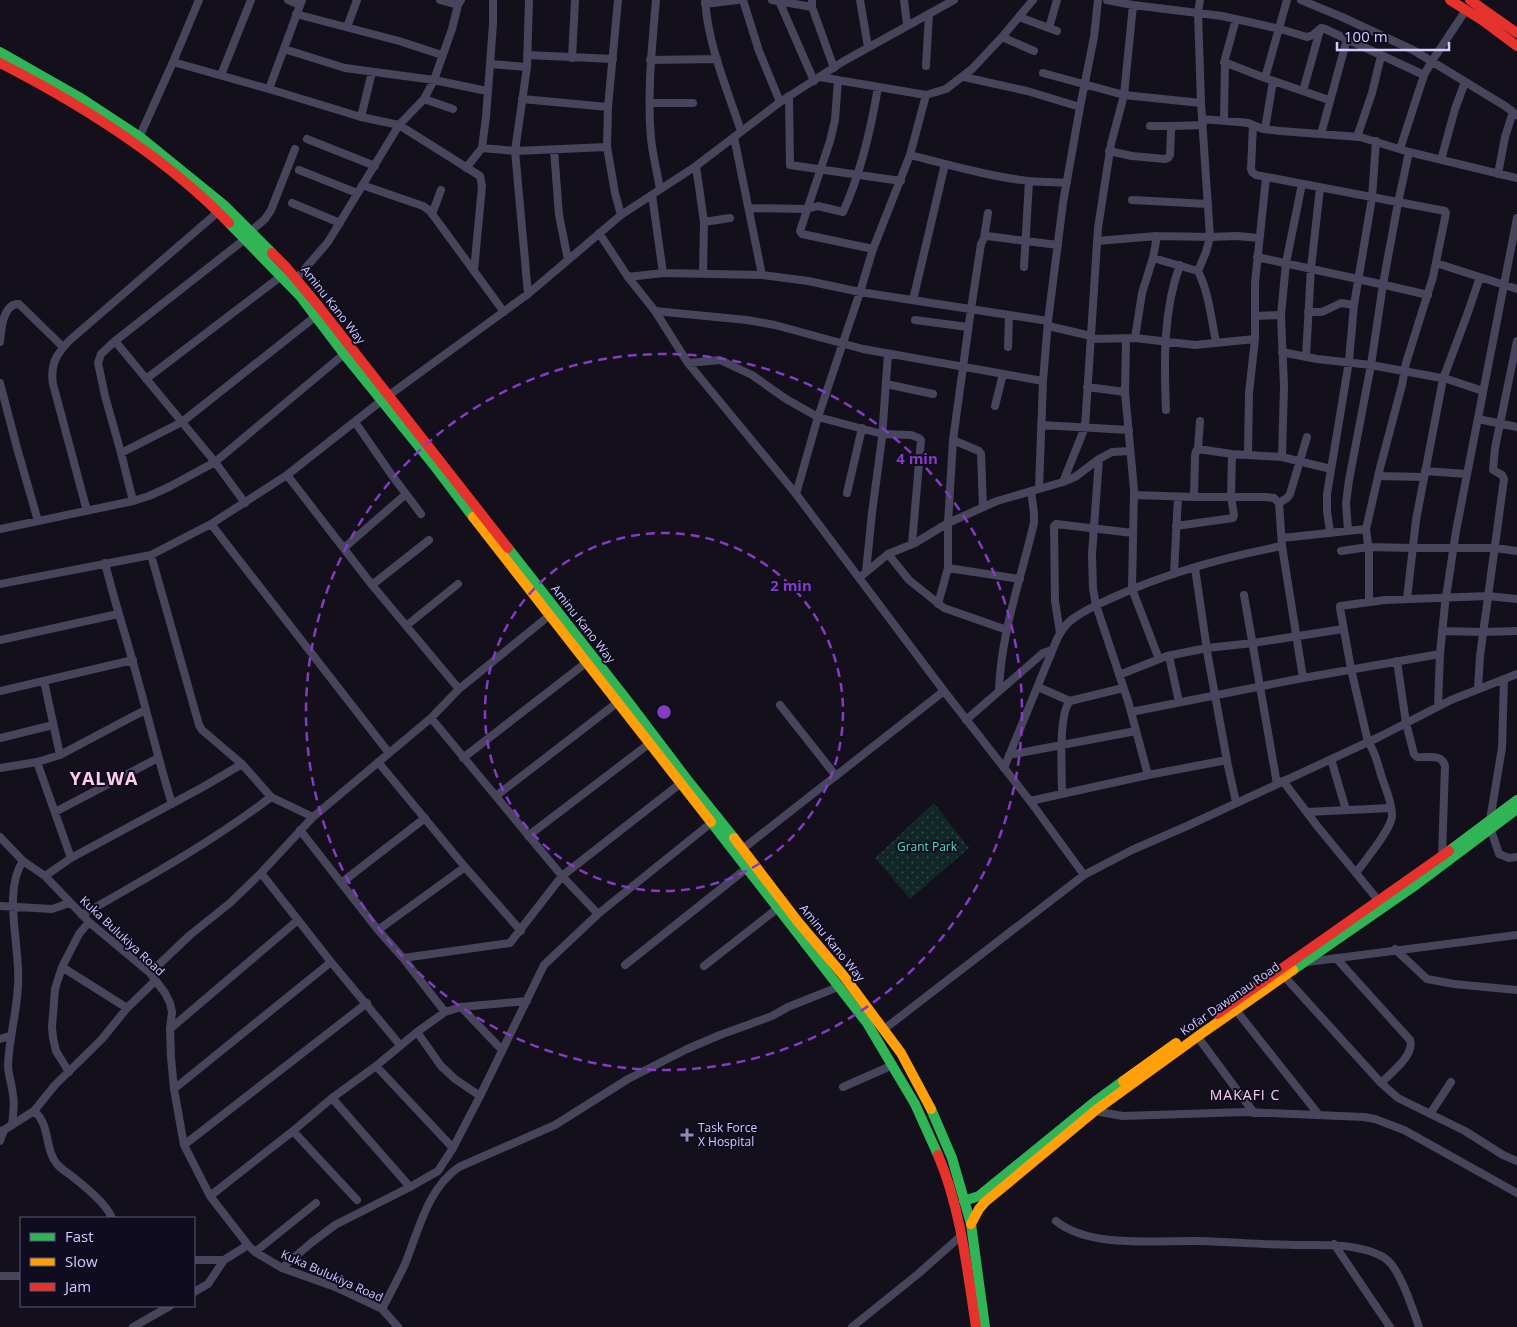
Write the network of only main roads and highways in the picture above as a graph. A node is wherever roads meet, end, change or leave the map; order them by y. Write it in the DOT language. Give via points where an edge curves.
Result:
graph roads {
  1 [pos="1450,0"];
  2 [pos="1470,0"];
  3 [pos="1517,33"];
  4 [pos="1517,46"];
  5 [pos="0,52"];
  6 [pos="0,63"];
  7 [pos="138,140"];
  8 [pos="248,235"];
  9 [pos="385,399"];
  10 [pos="1517,800"];
  11 [pos="1517,809"];
  12 [pos="1490,825"];
  13 [pos="740,851"];
  14 [pos="909,1067"];
  15 [pos="896,1069"];
  16 [pos="964,1201"];
  17 [pos="970,1224"];
  18 [pos="976,1327"];
  19 [pos="985,1327"];
  1 -- 4 [label="main road"];
  2 -- 3 [label="main road"];
  5 -- 7 [label="main road, Aminu Kano Way" via="79,97"];
  6 -- 7 [label="main road, Aminu Kano Way"];
  7 -- 8 [label="main road, Aminu Kano Way"];
  7 -- 8 [label="main road, Aminu Kano Way" via="225,206"];
  8 -- 9 [label="main road, Aminu Kano Way" via="344,354"];
  8 -- 9 [label="main road, Aminu Kano Way" via="296,278"];
  9 -- 13 [label="main road, Aminu Kano Way" via="560,615"];
  9 -- 13 [label="main road, Aminu Kano Way" via="481,528 711,823"];
  10 -- 12 [label="main road, Kofar Dawanau Road"];
  11 -- 12 [label="main road, Kofar Dawanau Road"];
  12 -- 16 [label="main road, Kofar Dawanau Road" via="1378,900 1097,1100 979,1196"];
  12 -- 17 [label="main road, Kofar Dawanau Road" via="1094,1112 985,1202"];
  13 -- 14 [label="main road, Aminu Kano Way" via="843,975"];
  13 -- 15 [label="main road, Aminu Kano Way" via="747,868 867,1023"];
  14 -- 15 [label="main road"];
  14 -- 16 [label="main road, Aminu Kano Way" via="952,1158"];
  15 -- 18 [label="main road, Aminu Kano Way" via="942,1165 956,1209"];
  16 -- 17 [label="main road, Aminu Kano Way"];
  17 -- 19 [label="main road, Aminu Kano Way"];
}
